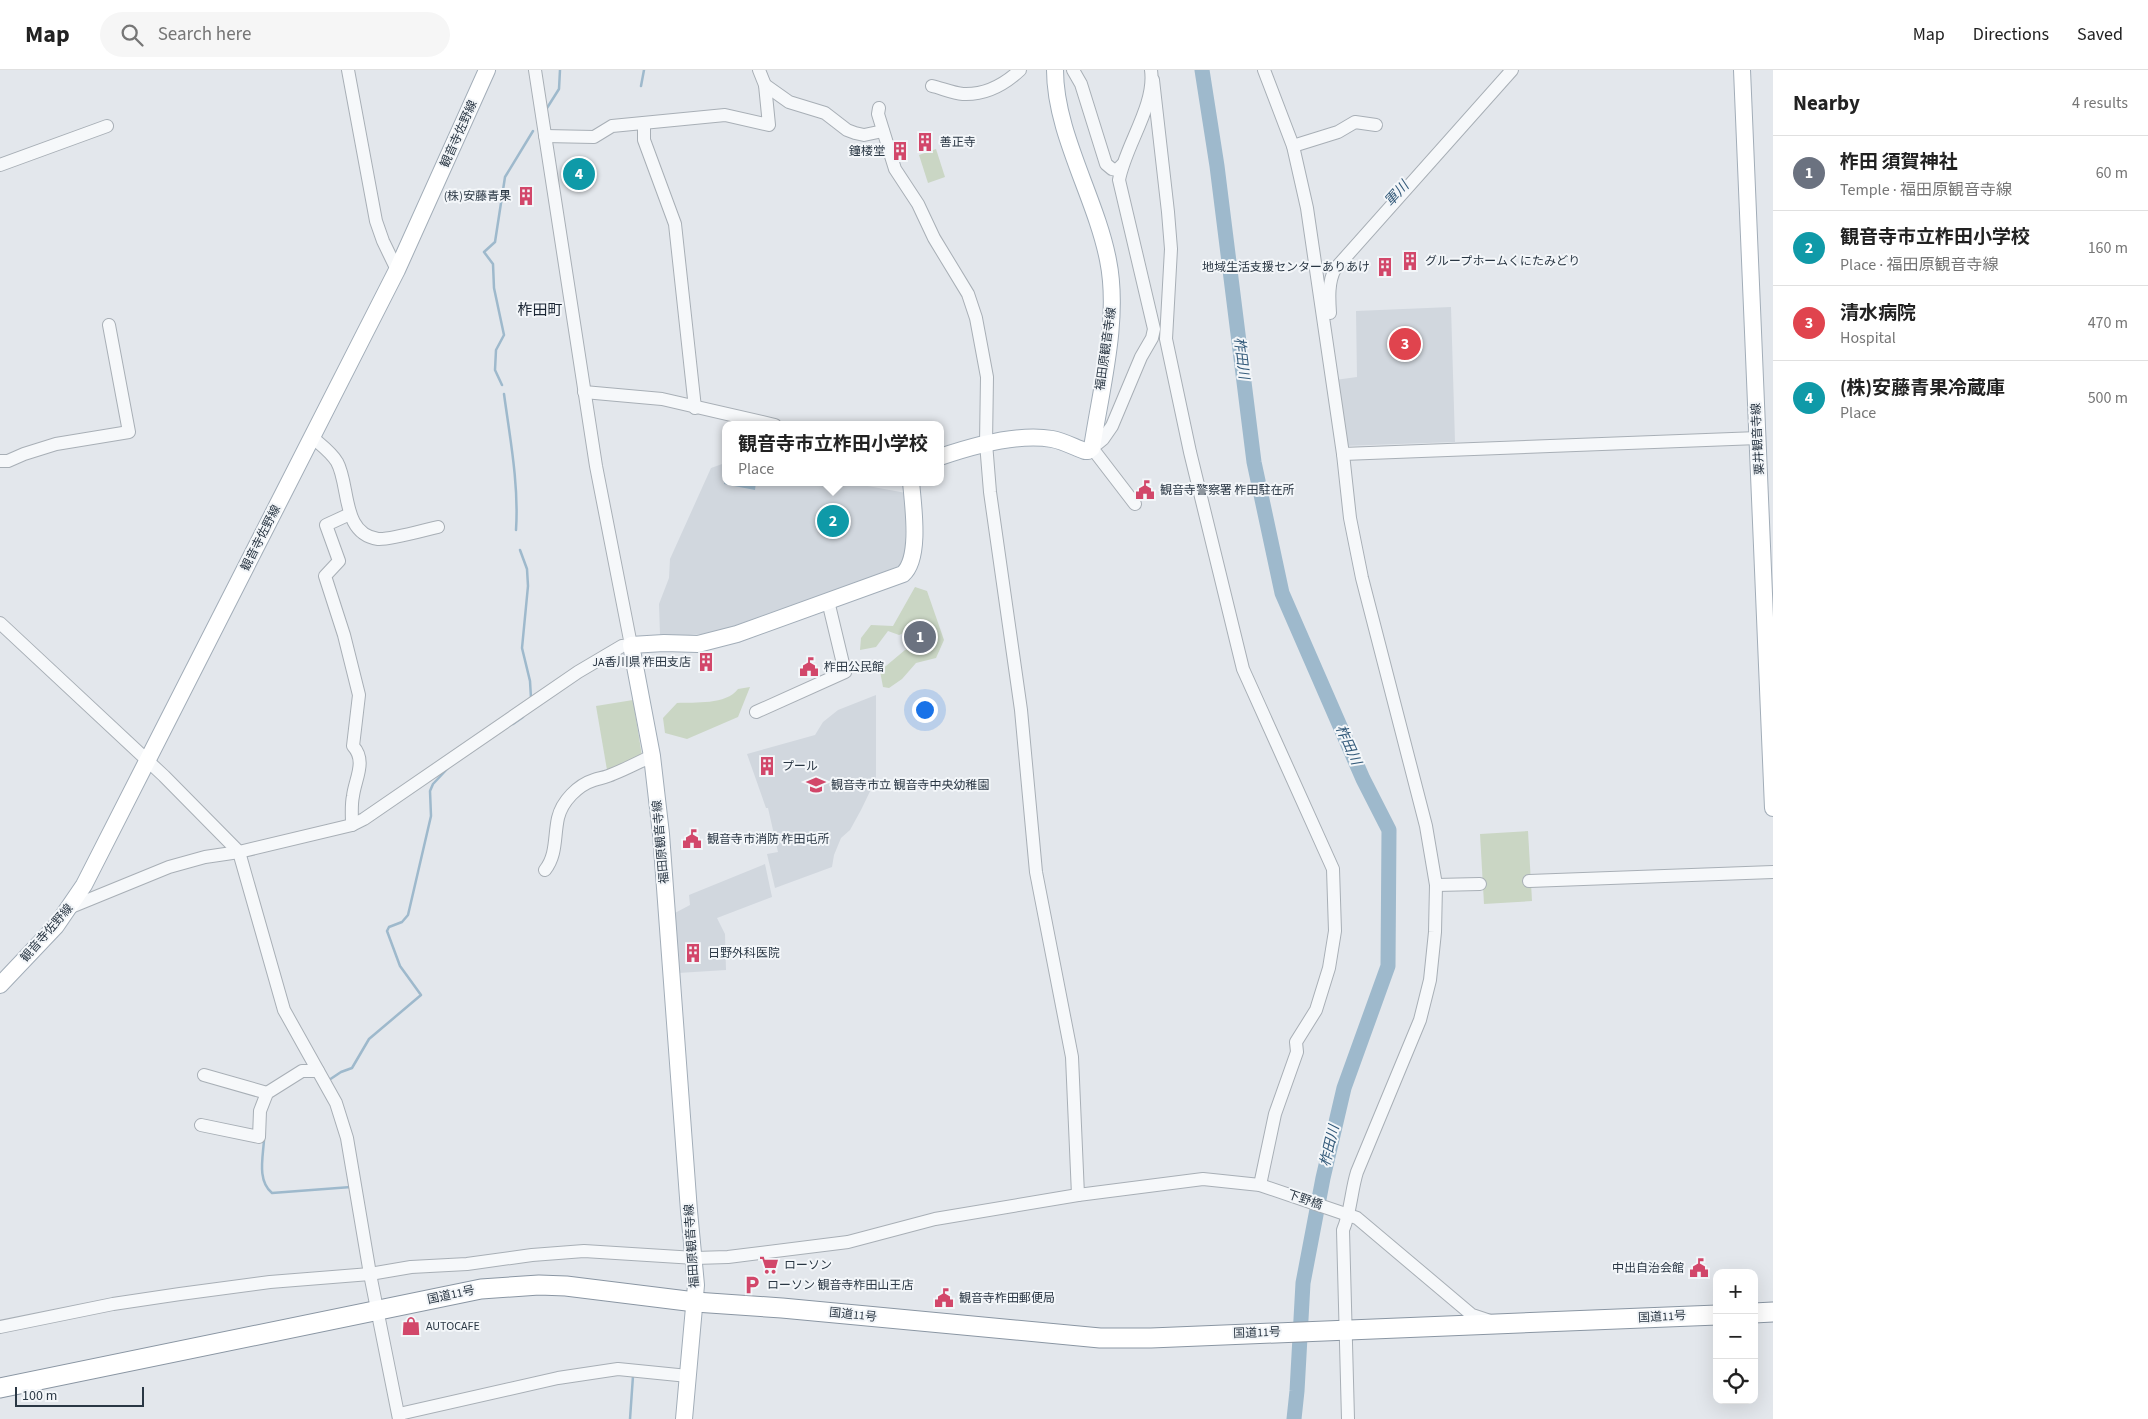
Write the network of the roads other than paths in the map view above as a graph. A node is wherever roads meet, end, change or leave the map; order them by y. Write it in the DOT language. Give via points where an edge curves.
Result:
graph roads {
  1 [pos="348,70"];
  2 [pos="488,70"];
  3 [pos="535,70"];
  4 [pos="759,70"];
  5 [pos="1020,70"];
  6 [pos="1055,70"];
  7 [pos="1073,70"];
  8 [pos="1264,70"];
  9 [pos="1512,70"];
  10 [pos="1742,70"];
  11 [pos="1152,75"];
  12 [pos="765,85"];
  13 [pos="932,86"];
  14 [pos="879,108"];
  15 [pos="644,123"];
  16 [pos="1376,125"];
  17 [pos="107,126"];
  18 [pos="882,130"];
  19 [pos="545,136"];
  20 [pos="1293,146"];
  21 [pos="0,165"];
  22 [pos="1122,165"];
  23 [pos="1312,243"];
  24 [pos="397,270"];
  25 [pos="1331,276"];
  26 [pos="109,325"];
  27 [pos="1152,338"];
  28 [pos="1166,339"];
  29 [pos="1329,368"];
  30 [pos="584,392"];
  31 [pos="695,408"];
  32 [pos="756,421"];
  33 [pos="313,438"];
  34 [pos="1758,438"];
  35 [pos="986,443"];
  36 [pos="1092,448"];
  37 [pos="1343,454"];
  38 [pos="944,456"];
  39 [pos="0,461"];
  40 [pos="911,486"];
  41 [pos="1135,504"];
  42 [pos="350,514"];
  43 [pos="438,526"];
  44 [pos="828,601"];
  45 [pos="0,622"];
  46 [pos="631,645"];
  47 [pos="756,712"];
  48 [pos="652,756"];
  49 [pos="148,761"];
  50 [pos="1773,808"];
  51 [pos="352,825"];
  52 [pos="239,852"];
  53 [pos="545,870"];
  54 [pos="1773,872"];
  55 [pos="1529,881"];
  56 [pos="1480,884"];
  57 [pos="1436,885"];
  58 [pos="71,907"];
  59 [pos="0,985"];
  60 [pos="318,1071"];
  61 [pos="204,1075"];
  62 [pos="267,1092"];
  63 [pos="201,1125"];
  64 [pos="1260,1185"];
  65 [pos="1078,1195"];
  66 [pos="1349,1215"];
  67 [pos="695,1258"];
  68 [pos="370,1274"];
  69 [pos="695,1302"];
  70 [pos="377,1310"];
  71 [pos="1773,1312"];
  72 [pos="1758,1313"];
  73 [pos="1713,1315"];
  74 [pos="1499,1324"];
  75 [pos="0,1327"];
  76 [pos="1345,1330"];
  77 [pos="688,1376"];
  78 [pos="0,1388"];
  79 [pos="399,1416"];
  80 [pos="684,1419"];
  81 [pos="1348,1419"];
  1 -- 24 [label="street" via="376,221"];
  2 -- 24 [label="main road, 観音寺佐野線"];
  3 -- 19 [label="street"];
  4 -- 12 [label="street"];
  5 -- 13 [label="street" via="1000,86 974,93 961,94"];
  6 -- 36 [label="main road, 福田原観音寺線" via="1057,96 1065,127 1102,234 1112,284 1113,307"];
  7 -- 22 [label="street" via="1081,84 1106,164 1117,170"];
  8 -- 20 [label="street"];
  9 -- 25 [label="street"];
  10 -- 34 [label="main road, 粟井観音寺線"];
  11 -- 22 [label="street" via="1140,125"];
  11 -- 28 [label="street" via="1171,249"];
  12 -- 15 [label="street" via="769,125 725,115"];
  12 -- 18 [label="street" via="790,102 826,113 847,130 864,135"];
  14 -- 18 [label="street"];
  15 -- 19 [label="street" via="612,126 594,137"];
  15 -- 31 [label="street" via="644,140 675,224"];
  16 -- 20 [label="street" via="1355,122 1338,132"];
  17 -- 21 [label="street"];
  18 -- 35 [label="street" via="896,169 968,294 976,318 987,377"];
  19 -- 30 [label="street"];
  20 -- 23 [label="street"];
  22 -- 27 [label="street" via="1119,180 1154,330"];
  23 -- 25 [label="street"];
  23 -- 29 [label="street"];
  24 -- 33 [label="main road, 観音寺佐野線"];
  25 -- 29 [label="street" via="1328,298 1333,348"];
  26 -- 39 [label="street" via="129,432 56,444 8,462"];
  27 -- 28 [label="street"];
  27 -- 36 [label="street" via="1112,426 1103,440"];
  28 -- 64 [label="street" via="1243,669 1332,869 1335,931 1329,968 1316,1010 1296,1042 1295,1059 1275,1114"];
  29 -- 37 [label="street"];
  30 -- 31 [label="street" via="662,399"];
  30 -- 46 [label="street"];
  31 -- 32 [label="street"];
  33 -- 42 [label="street" via="338,464"];
  33 -- 49 [label="main road, 観音寺佐野線"];
  34 -- 37 [label="street"];
  34 -- 50 [label="main road, 粟井観音寺線"];
  35 -- 36 [label="main road" via="1036,438 1053,439 1085,451"];
  35 -- 38 [label="main road"];
  35 -- 65 [label="street" via="1021,710 1036,872 1072,1057"];
  36 -- 41 [label="street"];
  37 -- 57 [label="street" via="1350,518 1362,578 1426,826"];
  40 -- 44 [label="main road" via="914,544 909,569 896,578"];
  42 -- 43 [label="street" via="358,528 368,536 380,539"];
  42 -- 51 [label="street" via="326,525 339,561 325,576 359,695 353,746 361,764 352,796"];
  44 -- 46 [label="main road" via="744,632 698,644"];
  44 -- 47 [label="street" via="845,672"];
  45 -- 49 [label="street"];
  46 -- 48 [label="main road, 福田原観音寺線"];
  46 -- 51 [label="street" via="622,646 578,672"];
  48 -- 53 [label="street" via="593,780 562,804 551,863"];
  48 -- 67 [label="main road, 福田原観音寺線"];
  49 -- 52 [label="street"];
  49 -- 58 [label="main road, 観音寺佐野線"];
  51 -- 52 [label="street"];
  52 -- 58 [label="street" via="205,857 169,868"];
  52 -- 60 [label="street" via="284,1010"];
  54 -- 55 [label="street"];
  56 -- 57 [label="street"];
  57 -- 66 [label="street" via="1435,932 1428,988 1420,1020 1357,1172"];
  58 -- 59 [label="main road, 観音寺佐野線"];
  60 -- 62 [label="street" via="302,1071"];
  60 -- 68 [label="street" via="336,1102 347,1138"];
  61 -- 62 [label="street"];
  62 -- 63 [label="street" via="260,1112 259,1137"];
  64 -- 65 [label="street, 下野橋" via="1203,1179"];
  64 -- 66 [label="street, 下野橋"];
  65 -- 67 [label="street, 下野橋" via="934,1219 848,1242"];
  66 -- 74 [label="street, 下野橋" via="1357,1218 1472,1315"];
  66 -- 76 [label="street" via="1343,1230"];
  67 -- 68 [label="street, 下野橋" via="584,1251 411,1267"];
  67 -- 69 [label="main road, 福田原観音寺線"];
  68 -- 70 [label="street"];
  68 -- 75 [label="street, 下野橋" via="270,1282 113,1304"];
  69 -- 70 [label="highway, 国道11号" via="539,1285 481,1289"];
  69 -- 76 [label="highway, 国道11号" via="1100,1338"];
  69 -- 77 [label="main road, 福田原観音寺線"];
  70 -- 78 [label="highway, 国道11号"];
  70 -- 79 [label="street"];
  71 -- 72 [label="highway"];
  73 -- 74 [label="highway, 国道11号"];
  74 -- 76 [label="highway, 国道11号"];
  76 -- 81 [label="street"];
  77 -- 79 [label="street" via="618,1369 558,1378"];
  77 -- 80 [label="main road, 福田原観音寺線"];
}
